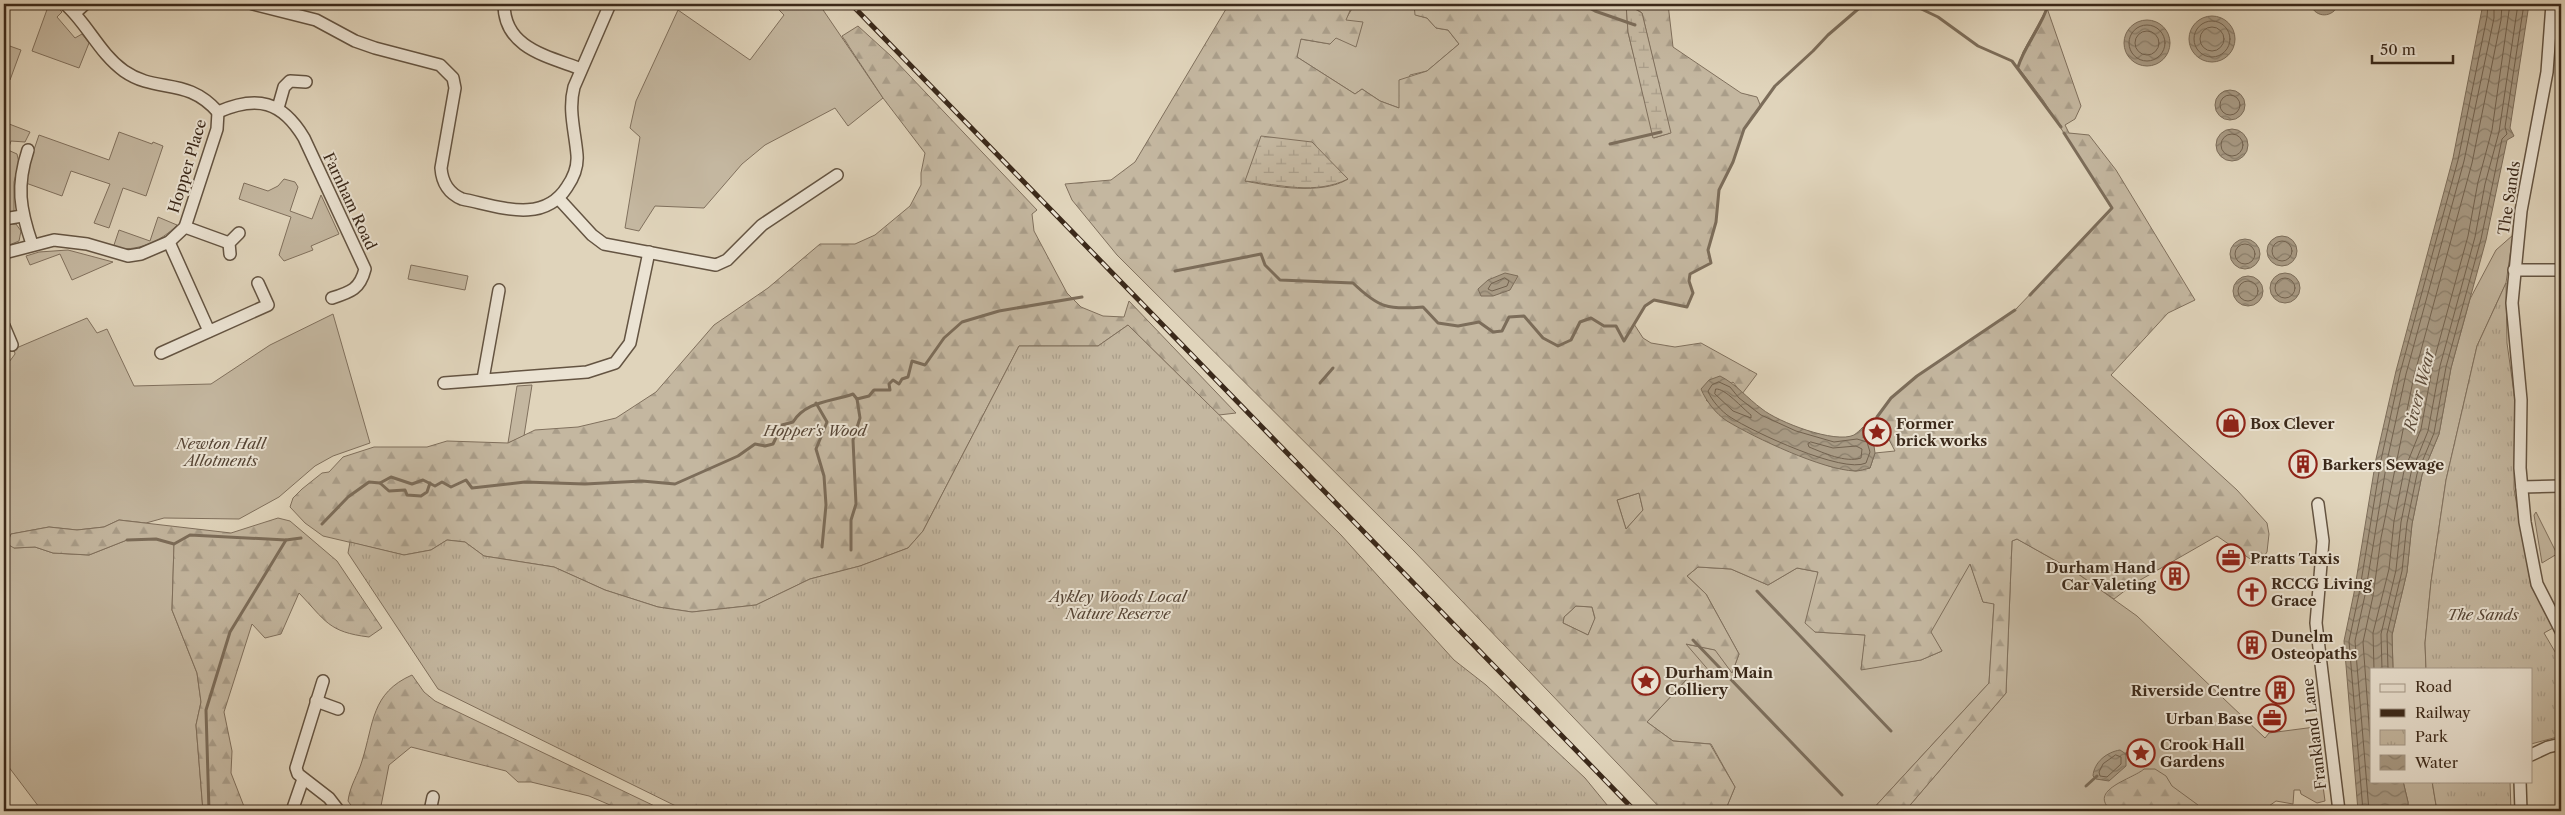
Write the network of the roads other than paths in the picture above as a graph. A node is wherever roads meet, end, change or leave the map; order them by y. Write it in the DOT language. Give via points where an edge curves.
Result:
graph roads {
  1 [pos="65,4"];
  2 [pos="85,4"];
  3 [pos="253,4"];
  4 [pos="504,4"];
  5 [pos="610,4"];
  6 [pos="2552,4"];
  7 [pos="75,13"];
  8 [pos="2556,17"];
  9 [pos="581,70"];
  10 [pos="306,82"];
  11 [pos="278,108"];
  12 [pos="218,112"];
  13 [pos="28,150"];
  14 [pos="837,175"];
  15 [pos="559,199"];
  16 [pos="22,216"];
  17 [pos="4,219"];
  18 [pos="184,227"];
  19 [pos="239,233"];
  20 [pos="169,242"];
  21 [pos="32,244"];
  22 [pos="649,252"];
  23 [pos="4,253"];
  24 [pos="2514,270"];
  25 [pos="2561,270"];
  26 [pos="258,283"];
  27 [pos="498,290"];
  28 [pos="332,298"];
  29 [pos="4,326"];
  30 [pos="209,331"];
  31 [pos="12,345"];
  32 [pos="161,353"];
  33 [pos="483,379"];
  34 [pos="444,383"];
  35 [pos="2561,486"];
  36 [pos="2522,487"];
  37 [pos="2318,504"];
  38 [pos="2561,631"];
  39 [pos="323,681"];
  40 [pos="316,701"];
  41 [pos="338,709"];
  42 [pos="2561,744"];
  43 [pos="2532,755"];
  44 [pos="303,779"];
  45 [pos="2520,782"];
  46 [pos="433,797"];
  47 [pos="293,808"];
  48 [pos="338,811"];
  49 [pos="430,811"];
  50 [pos="2339,811"];
  51 [pos="2521,811"];
  1 -- 7 [label="street"];
  2 -- 7 [label="street"];
  3 -- 15 [label="street" via="316,20 355,42 440,65 448,71 455,88 441,168 442,180 454,196 527,210 541,209"];
  4 -- 9 [label="street" via="504,18 515,39 525,47"];
  5 -- 9 [label="street"];
  6 -- 8 [label="street, The Sands"];
  7 -- 12 [label="street" via="124,71 140,79 187,89 198,94"];
  8 -- 24 [label="street, The Sands" via="2521,211"];
  9 -- 15 [label="street" via="571,99 577,164"];
  10 -- 11 [label="street" via="290,81 284,87"];
  11 -- 12 [label="street, Farnham Road" via="251,102 235,104"];
  11 -- 28 [label="street, Farnham Road" via="294,120 304,138 365,269 362,281 354,291"];
  12 -- 18 [label="street, Hopper Place" via="217,129"];
  13 -- 16 [label="street" via="19,186"];
  14 -- 22 [label="street" via="762,225 728,260 703,264"];
  15 -- 22 [label="street" via="604,244"];
  16 -- 17 [label="street"];
  16 -- 21 [label="street"];
  18 -- 19 [label="street, Hopper Place" via="230,248"];
  18 -- 20 [label="street, Hopper Place"];
  20 -- 21 [label="street" via="128,256 68,240"];
  20 -- 30 [label="street"];
  21 -- 23 [label="street"];
  22 -- 33 [label="street" via="630,343 615,363 587,372"];
  24 -- 25 [label="street"];
  24 -- 36 [label="street, The Sands" via="2512,303 2521,400"];
  26 -- 30 [label="street" via="268,305"];
  27 -- 33 [label="street"];
  29 -- 31 [label="street"];
  30 -- 32 [label="street"];
  33 -- 34 [label="street"];
  35 -- 36 [label="street"];
  36 -- 38 [label="street, The Sands" via="2537,584"];
  37 -- 50 [label="street, Frankland Lane" via="2323,541 2316,622"];
  39 -- 40 [label="street"];
  40 -- 41 [label="street"];
  40 -- 44 [label="street" via="297,760 298,774"];
  42 -- 43 [label="street"];
  44 -- 47 [label="street"];
  44 -- 48 [label="street" via="329,798"];
  45 -- 51 [label="street"];
  46 -- 49 [label="street"];
}
